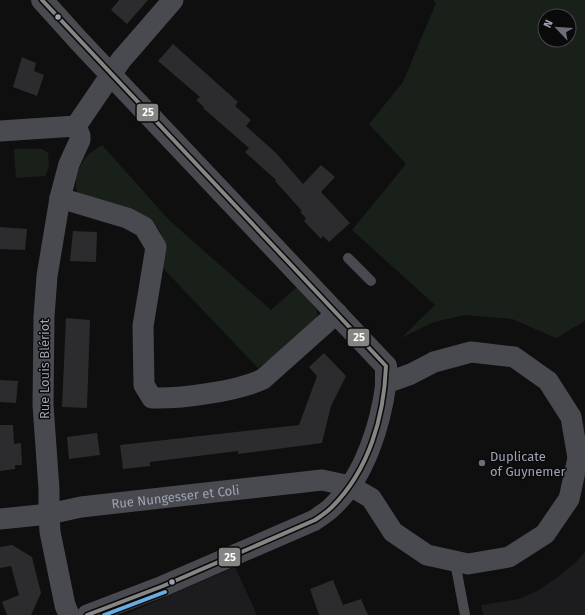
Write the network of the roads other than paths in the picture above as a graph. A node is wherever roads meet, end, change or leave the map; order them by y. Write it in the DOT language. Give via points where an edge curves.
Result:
graph roads {
  1 [pos="42,0"];
  2 [pos="173,0"];
  3 [pos="111,75"];
  4 [pos="76,126"];
  5 [pos="0,131"];
  6 [pos="60,198"];
  7 [pos="348,258"];
  8 [pos="371,281"];
  9 [pos="337,312"];
  10 [pos="386,382"];
  11 [pos="350,486"];
  12 [pos="49,514"];
  13 [pos="0,519"];
  14 [pos="455,562"];
  15 [pos="69,615"];
  16 [pos="87,615"];
  17 [pos="464,615"];
  1 -- 3 [label="street"];
  2 -- 3 [label="street"];
  3 -- 4 [label="street"];
  3 -- 9 [label="street"];
  4 -- 5 [label="street"];
  4 -- 6 [label="street, Rue Louis Blériot" via="80,140 69,164"];
  6 -- 9 [label="street" via="127,218 144,227 156,247 143,326 144,385 152,398 170,399 250,385 263,379"];
  6 -- 12 [label="street, Rue Louis Blériot" via="47,276 44,317 43,406"];
  7 -- 8 [label="lane"];
  9 -- 10 [label="street" via="386,366"];
  10 -- 11 [label="street" via="376,432"];
  10 -- 14 [label="street, Rue Nungesser et Coli" via="412,374 434,362 471,352 514,357 548,381 570,417 578,458 569,499 545,534 509,557 468,564"];
  11 -- 12 [label="street, Rue Nungesser et Coli" via="322,480 81,507"];
  11 -- 14 [label="street, Rue Nungesser et Coli" via="371,498 393,532 427,556"];
  11 -- 16 [label="street" via="334,506 315,520 163,586"];
  12 -- 13 [label="street, Rue Nungesser et Coli"];
  12 -- 15 [label="street, Rue Louis Blériot" via="57,570"];
  14 -- 17 [label="lane"];
}
